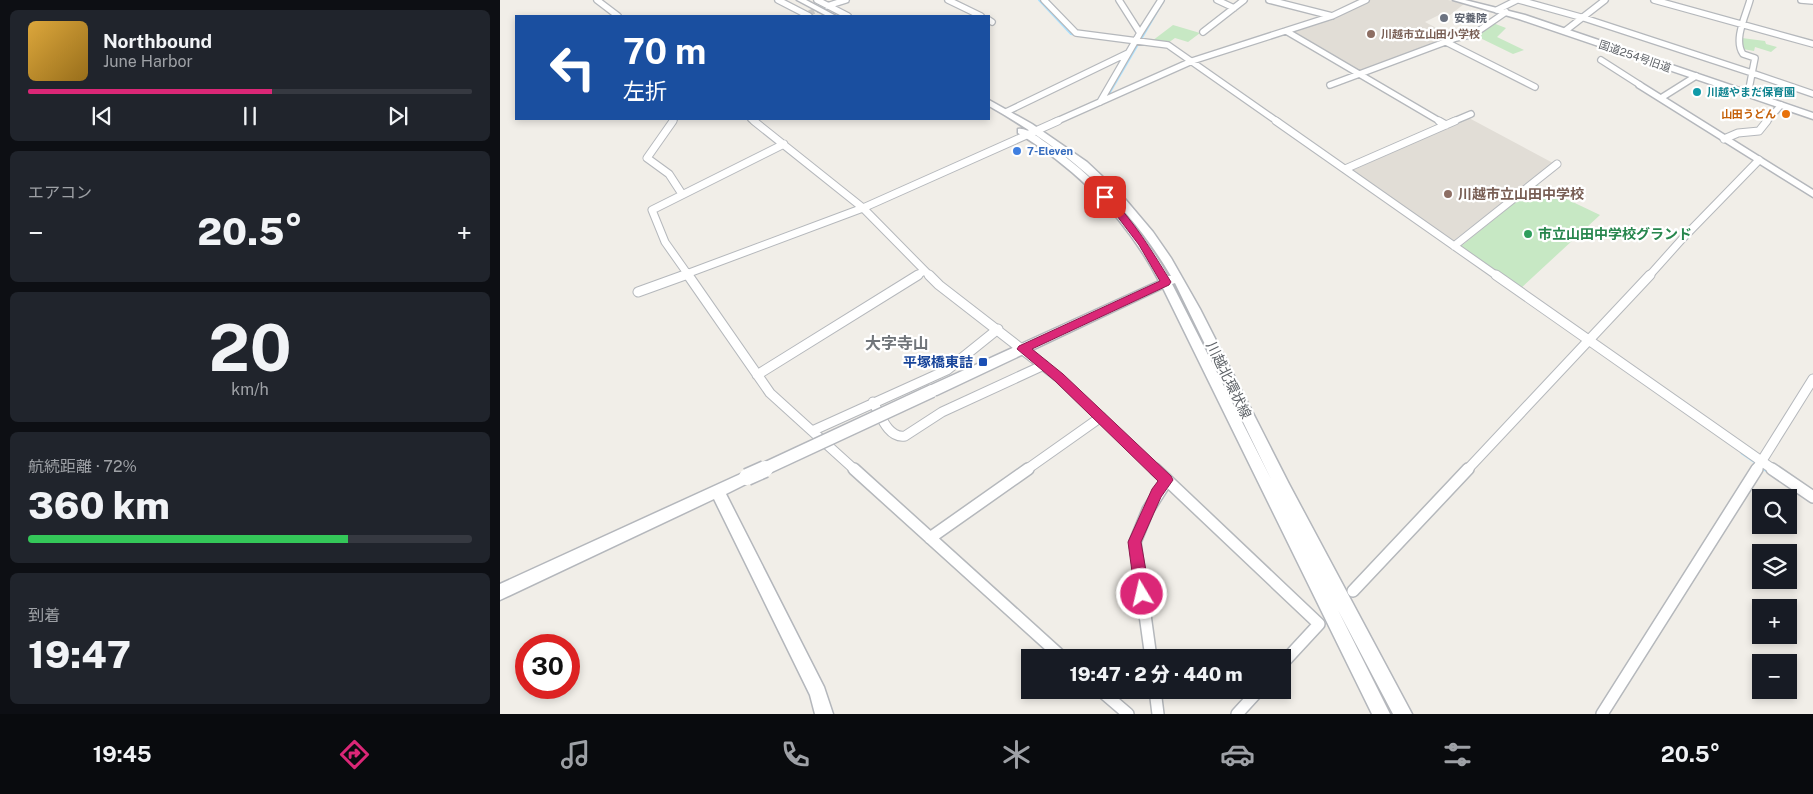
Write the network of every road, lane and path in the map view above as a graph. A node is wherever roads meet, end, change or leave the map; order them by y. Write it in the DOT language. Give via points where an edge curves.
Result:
graph roads {
  1 [pos="597,0"];
  2 [pos="778,0"];
  3 [pos="790,0"];
  4 [pos="801,0"];
  5 [pos="817,0"];
  6 [pos="846,0"];
  7 [pos="948,0"];
  8 [pos="1044,0"];
  9 [pos="1119,0"];
  10 [pos="1161,0"];
  11 [pos="1217,0"];
  12 [pos="1244,0"];
  13 [pos="1269,0"];
  14 [pos="1366,0"];
  15 [pos="1456,0"];
  16 [pos="1518,0"];
  17 [pos="1605,0"];
  18 [pos="1654,0"];
  19 [pos="1750,0"];
  20 [pos="1801,0"];
  21 [pos="1813,1"];
  22 [pos="828,6"];
  23 [pos="1234,8"];
  24 [pos="1502,11"];
  25 [pos="617,15"];
  26 [pos="806,15"];
  27 [pos="818,15"];
  28 [pos="830,15"];
  29 [pos="846,15"];
  30 [pos="979,15"];
  31 [pos="1332,16"];
  32 [pos="1584,18"];
  33 [pos="1743,26"];
  34 [pos="1286,31"];
  35 [pos="1565,31"];
  36 [pos="1203,32"];
  37 [pos="1138,39"];
  38 [pos="1446,42"];
  39 [pos="1813,44"];
  40 [pos="1128,53"];
  41 [pos="1601,60"];
  42 [pos="1192,61"];
  43 [pos="1359,74"];
  44 [pos="1752,74"];
  45 [pos="1696,76"];
  46 [pos="1330,85"];
  47 [pos="1640,85"];
  48 [pos="1534,87"];
  49 [pos="1748,94"];
  50 [pos="1813,94"];
  51 [pos="1661,98"];
  52 [pos="1100,102"];
  53 [pos="990,104"];
  54 [pos="1781,105"];
  55 [pos="990,112"];
  56 [pos="1006,112"];
  57 [pos="1472,114"];
  58 [pos="1813,116"];
  59 [pos="673,120"];
  60 [pos="752,120"];
  61 [pos="1446,125"];
  62 [pos="1033,133"];
  63 [pos="1724,138"];
  64 [pos="784,144"];
  65 [pos="1759,160"];
  66 [pos="1557,164"];
  67 [pos="1345,169"];
  68 [pos="682,194"];
  69 [pos="1813,194"];
  70 [pos="863,208"];
  71 [pos="1454,246"];
  72 [pos="924,271"];
  73 [pos="688,274"];
  74 [pos="1171,280"];
  75 [pos="638,292"];
  76 [pos="998,329"];
  77 [pos="1590,339"];
  78 [pos="1023,349"];
  79 [pos="1044,365"];
  80 [pos="757,375"];
  81 [pos="1813,379"];
  82 [pos="873,402"];
  83 [pos="1101,418"];
  84 [pos="812,432"];
  85 [pos="1762,461"];
  86 [pos="1166,480"];
  87 [pos="717,490"];
  88 [pos="1813,497"];
  89 [pos="930,538"];
  90 [pos="1353,591"];
  91 [pos="500,592"];
  92 [pos="1053,649"];
  93 [pos="1150,649"];
  94 [pos="1291,654"];
  95 [pos="1110,699"];
  96 [pos="1156,699"];
  97 [pos="1251,699"];
  98 [pos="824,714"];
  99 [pos="1128,714"];
  100 [pos="1158,714"];
  101 [pos="1237,714"];
  102 [pos="1381,714"];
  103 [pos="1403,714"];
  104 [pos="1602,714"];
  1 -- 25 [label="street"];
  2 -- 26 [label="street"];
  3 -- 27 [label="main road"];
  4 -- 28 [label="main road"];
  5 -- 22 [label="street"];
  6 -- 22 [label="street"];
  7 -- 30 [label="street"];
  8 -- 37 [label="street" via="1076,33"];
  9 -- 37 [label="street"];
  10 -- 37 [label="street"];
  11 -- 23 [label="street"];
  12 -- 23 [label="street"];
  13 -- 31 [label="street"];
  14 -- 31 [label="street"];
  15 -- 24 [label="main road, 国道254号旧道"];
  16 -- 24 [label="street"];
  16 -- 32 [label="street"];
  17 -- 32 [label="street"];
  18 -- 33 [label="street"];
  19 -- 33 [label="street"];
  20 -- 21 [label="street"];
  22 -- 29 [label="street"];
  23 -- 36 [label="street"];
  24 -- 35 [label="main road, 国道254号旧道"];
  24 -- 38 [label="street" via="1474,34"];
  31 -- 34 [label="street"];
  32 -- 35 [label="street"];
  32 -- 44 [label="street"];
  33 -- 39 [label="street"];
  33 -- 44 [label="street" via="1738,39 1740,50 1755,58"];
  34 -- 42 [label="street"];
  34 -- 43 [label="street"];
  35 -- 45 [label="main road, 国道254号旧道"];
  37 -- 40 [label="street"];
  37 -- 42 [label="street" via="1168,44"];
  38 -- 43 [label="street"];
  38 -- 48 [label="street"];
  40 -- 52 [label="street"];
  40 -- 56 [label="street"];
  41 -- 47 [label="street"];
  42 -- 52 [label="street"];
  42 -- 67 [label="street"];
  43 -- 46 [label="street"];
  43 -- 61 [label="street"];
  44 -- 49 [label="street"];
  44 -- 50 [label="street"];
  45 -- 49 [label="main road, 国道254号旧道"];
  45 -- 51 [label="street"];
  47 -- 51 [label="main road"];
  49 -- 54 [label="main road, 国道254号旧道"];
  51 -- 63 [label="main road"];
  52 -- 62 [label="street"];
  53 -- 56 [label="main road, 川越北環状線"];
  54 -- 58 [label="main road, 国道254号旧道"];
  54 -- 63 [label="street" via="1759,131"];
  55 -- 62 [label="main road, 川越北環状線"];
  56 -- 62 [label="main road, 川越北環状線"];
  57 -- 61 [label="street"];
  59 -- 68 [label="street" via="647,158 669,174"];
  60 -- 64 [label="street"];
  61 -- 67 [label="street"];
  62 -- 70 [label="street"];
  62 -- 74 [label="main road, 川越北環状線" via="1120,214"];
  63 -- 65 [label="main road"];
  64 -- 68 [label="street"];
  64 -- 70 [label="street"];
  65 -- 69 [label="main road"];
  65 -- 77 [label="street"];
  66 -- 71 [label="street"];
  67 -- 71 [label="street"];
  68 -- 73 [label="street" via="652,210 665,242"];
  70 -- 72 [label="street"];
  70 -- 73 [label="street"];
  71 -- 77 [label="street"];
  72 -- 76 [label="street"];
  72 -- 80 [label="street"];
  73 -- 75 [label="street"];
  73 -- 80 [label="street"];
  74 -- 78 [label="main road"];
  74 -- 102 [label="main road, 川越北環状線"];
  74 -- 103 [label="main road, 川越北環状線" via="1211,342 1354,627"];
  76 -- 78 [label="street"];
  76 -- 82 [label="street" via="946,370"];
  77 -- 85 [label="street"];
  77 -- 90 [label="street"];
  78 -- 79 [label="street"];
  78 -- 87 [label="main road, bridge"];
  79 -- 82 [label="street" via="942,412 905,436 892,434"];
  79 -- 83 [label="street"];
  80 -- 84 [label="street" via="770,393"];
  81 -- 85 [label="street"];
  82 -- 84 [label="street"];
  83 -- 86 [label="street"];
  83 -- 89 [label="street"];
  84 -- 89 [label="street"];
  85 -- 88 [label="street"];
  85 -- 104 [label="street"];
  86 -- 93 [label="street" via="1156,493 1134,542"];
  86 -- 94 [label="street" via="1319,624"];
  87 -- 91 [label="main road"];
  87 -- 98 [label="main road" via="818,693"];
  89 -- 92 [label="street"];
  95 -- 99 [label="street"];
  96 -- 100 [label="street"];
  97 -- 101 [label="street"];
}
